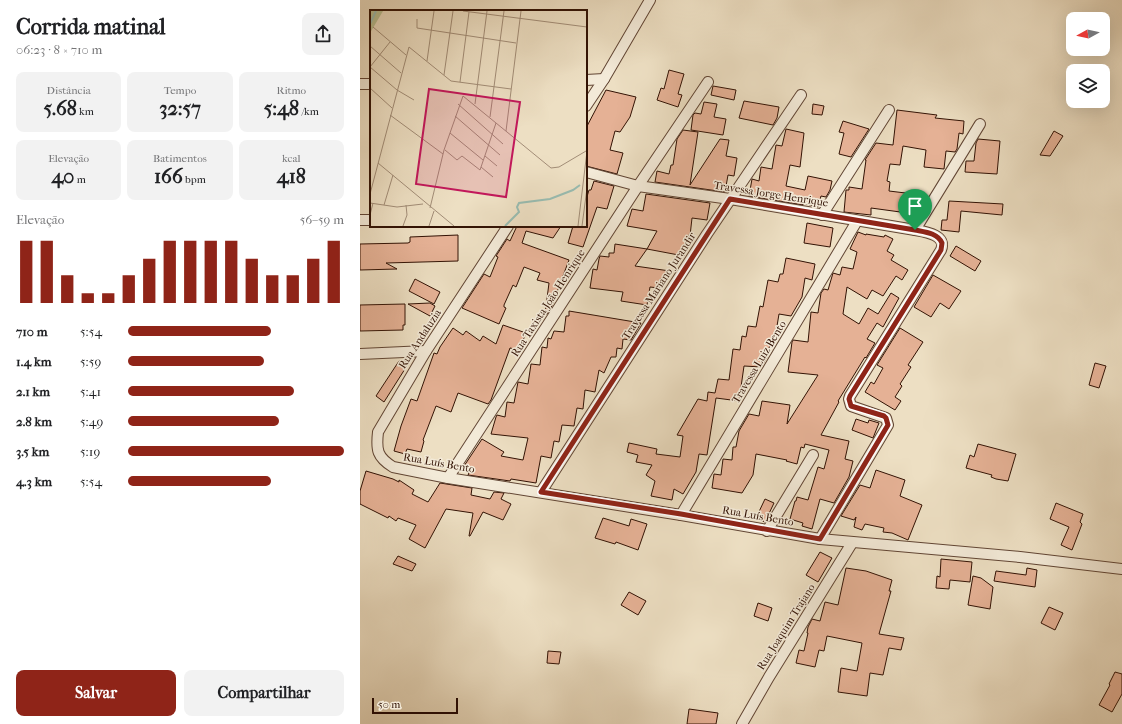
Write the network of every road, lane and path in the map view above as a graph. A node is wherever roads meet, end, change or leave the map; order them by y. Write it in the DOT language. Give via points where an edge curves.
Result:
graph roads {
  1 [pos="650,0"];
  2 [pos="604,79"];
  3 [pos="587,80"];
  4 [pos="708,82"];
  5 [pos="801,95"];
  6 [pos="587,104"];
  7 [pos="889,110"];
  8 [pos="980,124"];
  9 [pos="587,172"];
  10 [pos="638,186"];
  11 [pos="730,199"];
  12 [pos="822,215"];
  13 [pos="857,221"];
  14 [pos="507,227"];
  15 [pos="915,230"];
  16 [pos="426,351"];
  17 [pos="360,354"];
  18 [pos="813,455"];
  19 [pos="393,467"];
  20 [pos="448,478"];
  21 [pos="541,492"];
  22 [pos="681,514"];
  23 [pos="767,531"];
  24 [pos="820,539"];
  25 [pos="852,543"];
  26 [pos="1122,569"];
  27 [pos="742,724"];
  1 -- 2 [label="street"];
  2 -- 3 [label="street"];
  2 -- 6 [label="street"];
  4 -- 10 [label="street, Rua Taxista João Henrique"];
  5 -- 11 [label="street, Travessa Mariano Jurandir"];
  7 -- 12 [label="street"];
  8 -- 15 [label="street"];
  9 -- 10 [label="street, Travessa Jorge Henrique"];
  10 -- 11 [label="street, Travessa Jorge Henrique"];
  10 -- 20 [label="street, Rua Taxista João Henrique"];
  11 -- 12 [label="street, Travessa Jorge Henrique"];
  11 -- 21 [label="street, Travessa Mariano Jurandir"];
  12 -- 13 [label="street, Travessa Jorge Henrique"];
  13 -- 15 [label="street, Travessa Jorge Henrique"];
  13 -- 22 [label="street, Travessa Luiz Bento"];
  14 -- 16 [label="street, Rua Andaluzia"];
  15 -- 24 [label="street, Travessa Jorge Henrique" via="939,238 942,243 941,250 849,399 851,406 884,416 888,425"];
  16 -- 17 [label="street"];
  16 -- 19 [label="street, Rua Andaluzia" via="378,432 378,453"];
  18 -- 23 [label="street"];
  19 -- 20 [label="street, Rua Luís Bento"];
  20 -- 21 [label="street, Rua Luís Bento"];
  21 -- 22 [label="street, Rua Luís Bento"];
  22 -- 23 [label="street, Rua Luís Bento"];
  23 -- 24 [label="street, Rua Luís Bento"];
  24 -- 25 [label="street, Rua Luís Bento"];
  25 -- 26 [label="street, Rua Luís Bento" via="1020,557"];
  25 -- 27 [label="street, Rua Joaquim Trajano"];
}
